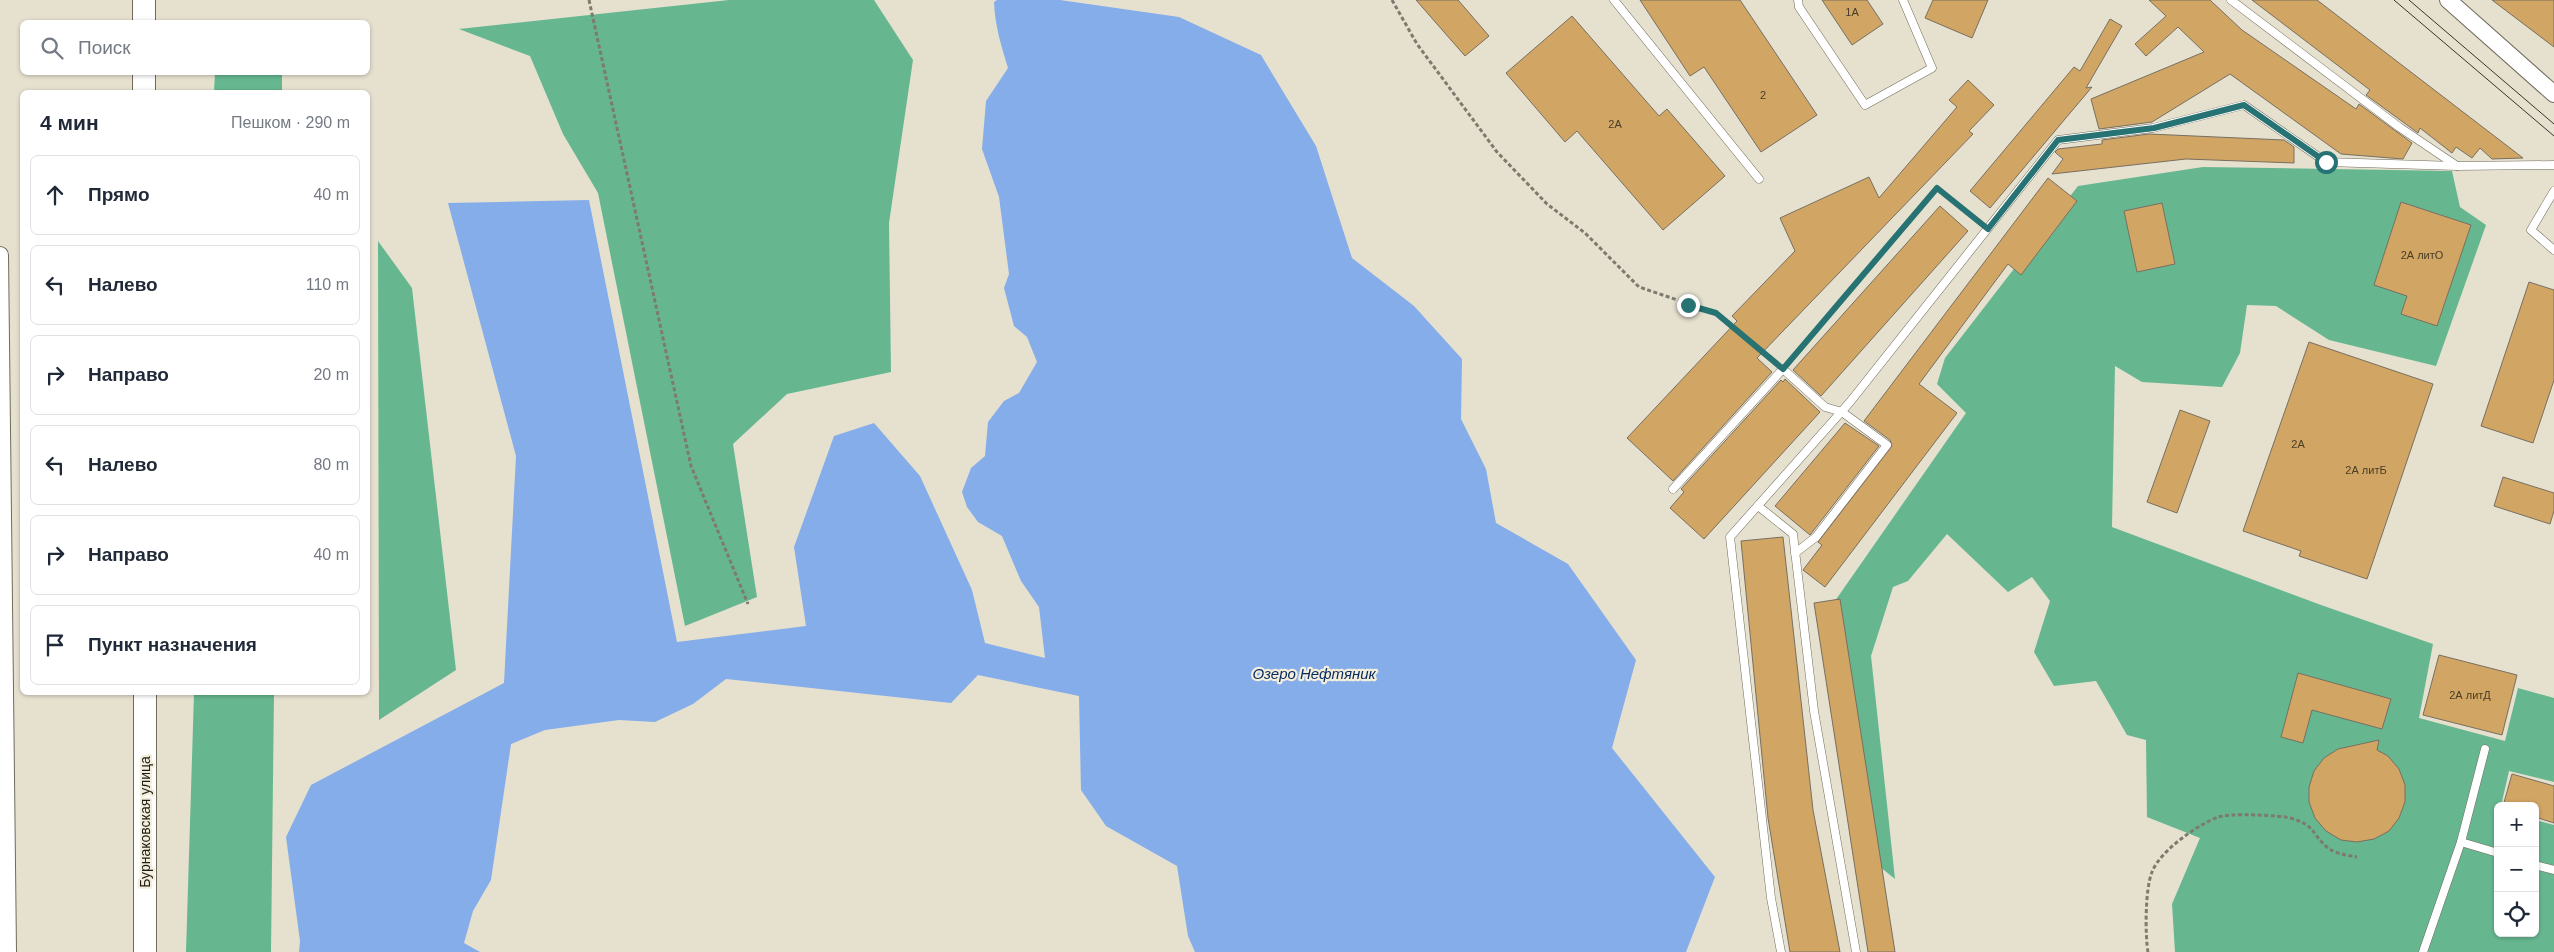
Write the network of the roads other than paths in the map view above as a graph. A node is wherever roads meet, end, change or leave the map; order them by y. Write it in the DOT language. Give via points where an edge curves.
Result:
graph roads {
  1 [pos="144,0"];
  2 [pos="1614,0"];
  3 [pos="1798,0"];
  4 [pos="1903,0"];
  5 [pos="2231,0"];
  6 [pos="2448,0"];
  7 [pos="144,20"];
  8 [pos="144,75"];
  9 [pos="144,90"];
  10 [pos="2554,94"];
  11 [pos="2554,165"];
  12 [pos="2457,166"];
  13 [pos="1759,179"];
  14 [pos="2554,192"];
  15 [pos="2554,250"];
  16 [pos="0,255"];
  17 [pos="1842,412"];
  18 [pos="1673,488"];
  19 [pos="1758,506"];
  20 [pos="1795,553"];
  21 [pos="2,592"];
  22 [pos="145,695"];
  23 [pos="2484,750"];
  24 [pos="4,826"];
  25 [pos="2461,842"];
  26 [pos="2494,852"];
  27 [pos="2539,865"];
  28 [pos="2554,870"];
  29 [pos="8,952"];
  30 [pos="145,952"];
  31 [pos="1781,952"];
  32 [pos="1856,952"];
  33 [pos="2424,952"];
  1 -- 7 [label="main road"];
  2 -- 13 [label="lane"];
  3 -- 4 [label="lane" via="1799,8 1866,105 1932,68"];
  5 -- 12 [label="lane"];
  6 -- 10 [label="street"];
  8 -- 9 [label="main road"];
  11 -- 12 [label="lane"];
  12 -- 17 [label="lane" via="2326,162 2244,105 2154,128 2058,140"];
  14 -- 15 [label="lane" via="2531,230"];
  16 -- 21 [label="street"];
  17 -- 18 [label="lane" via="1825,406 1783,369"];
  17 -- 19 [label="lane"];
  17 -- 20 [label="lane" via="1887,445 1816,537"];
  19 -- 20 [label="lane" via="1793,534"];
  19 -- 31 [label="lane" via="1730,537 1770,889"];
  20 -- 32 [label="lane" via="1814,711"];
  21 -- 24 [label="street"];
  22 -- 30 [label="main road, Бурнаковская улица"];
  23 -- 25 [label="lane"];
  24 -- 29 [label="street"];
  25 -- 26 [label="lane"];
  25 -- 33 [label="lane"];
  27 -- 28 [label="lane"];
}
